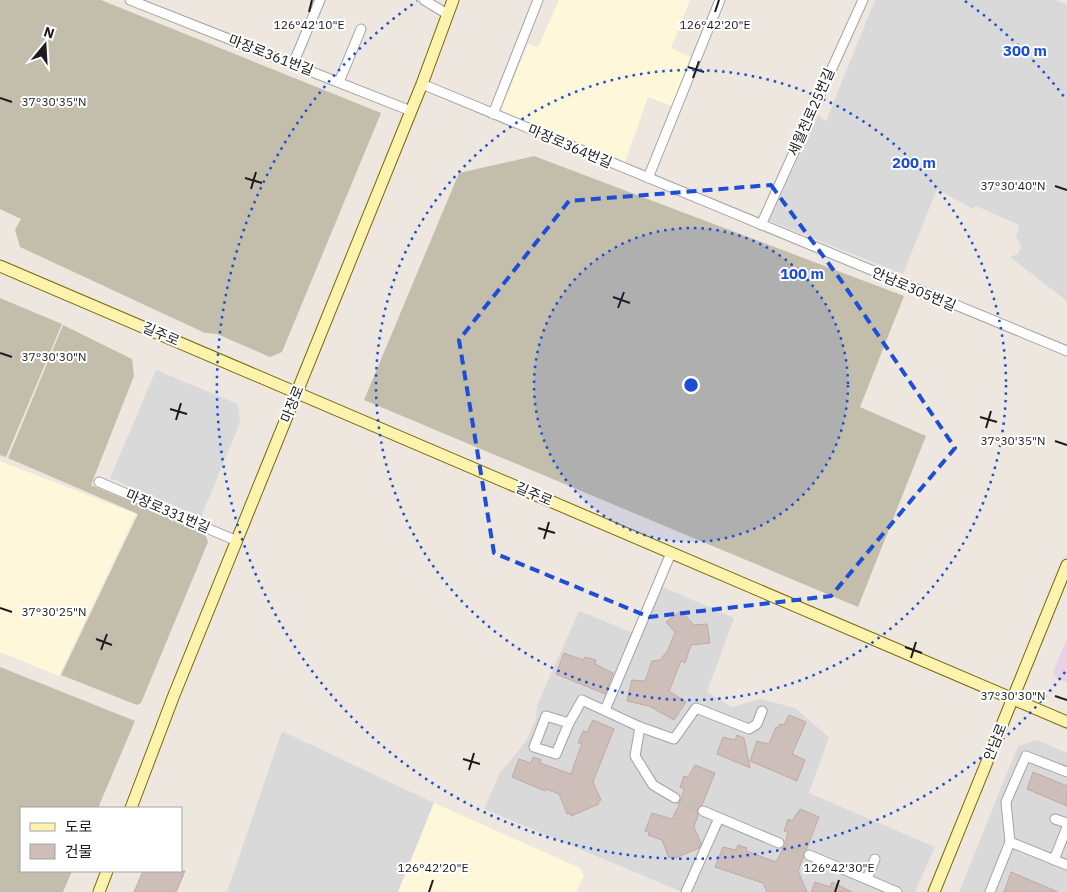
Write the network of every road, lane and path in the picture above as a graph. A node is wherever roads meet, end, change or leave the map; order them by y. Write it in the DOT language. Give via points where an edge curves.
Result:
graph roads {
  1 [pos="130,0"];
  2 [pos="320,0"];
  3 [pos="424,0"];
  4 [pos="453,0"];
  5 [pos="538,0"];
  6 [pos="720,0"];
  7 [pos="863,0"];
  8 [pos="447,14"];
  9 [pos="361,29"];
  10 [pos="293,64"];
  11 [pos="339,82"];
  12 [pos="422,84"];
  13 [pos="412,111"];
  14 [pos="493,114"];
  15 [pos="648,178"];
  16 [pos="761,225"];
  17 [pos="0,266"];
  18 [pos="1067,352"];
  19 [pos="296,392"];
  20 [pos="99,482"];
  21 [pos="237,541"];
  22 [pos="672,553"];
  23 [pos="1067,565"];
  24 [pos="1012,700"];
  25 [pos="605,710"];
  26 [pos="762,711"];
  27 [pos="1067,722"];
  28 [pos="569,723"];
  29 [pos="640,727"];
  30 [pos="1067,772"];
  31 [pos="675,798"];
  32 [pos="131,807"];
  33 [pos="703,811"];
  34 [pos="719,818"];
  35 [pos="1055,819"];
  36 [pos="1067,825"];
  37 [pos="1010,842"];
  38 [pos="779,843"];
  39 [pos="809,855"];
  40 [pos="875,859"];
  41 [pos="1054,860"];
  42 [pos="1067,865"];
  43 [pos="107,872"];
  44 [pos="867,879"];
  45 [pos="99,892"];
  46 [pos="686,892"];
  47 [pos="897,892"];
  48 [pos="934,892"];
  49 [pos="990,892"];
  1 -- 10 [label="street, 마장로361번길"];
  2 -- 10 [label="street"];
  3 -- 8 [label="street"];
  4 -- 8 [label="main road, 마장로"];
  5 -- 14 [label="street"];
  6 -- 15 [label="street"];
  7 -- 16 [label="street, 세월천로25번길"];
  8 -- 12 [label="main road, 마장로"];
  9 -- 11 [label="street"];
  10 -- 11 [label="street, 마장로361번길"];
  11 -- 13 [label="street, 마장로361번길"];
  12 -- 13 [label="main road, 마장로"];
  12 -- 14 [label="street, 마장로364번길"];
  13 -- 19 [label="main road, 마장로"];
  14 -- 15 [label="street, 마장로364번길"];
  15 -- 16 [label="street, 마장로364번길"];
  16 -- 18 [label="street, 안남로305번길"];
  17 -- 19 [label="main road, 길주로"];
  19 -- 21 [label="main road, 마장로"];
  19 -- 22 [label="main road, 길주로"];
  20 -- 21 [label="street, 마장로331번길"];
  21 -- 32 [label="main road, 마장로"];
  22 -- 24 [label="main road, 길주로"];
  22 -- 25 [label="street"];
  23 -- 24 [label="main road, 안남로"];
  24 -- 27 [label="main road, 길주로"];
  24 -- 48 [label="main road, 안남로"];
  25 -- 28 [label="street" via="582,700"];
  25 -- 29 [label="street"];
  26 -- 29 [label="street" via="757,724 749,729 696,708 674,739"];
  28 -- 28 [label="street" via="556,754 534,747 546,716"];
  29 -- 31 [label="street" via="635,756 653,785"];
  30 -- 37 [label="street" via="1026,756 1006,802"];
  33 -- 34 [label="street"];
  34 -- 38 [label="street"];
  34 -- 46 [label="street"];
  35 -- 36 [label="street"];
  36 -- 41 [label="street"];
  37 -- 41 [label="street"];
  37 -- 49 [label="street"];
  39 -- 44 [label="street"];
  40 -- 44 [label="street"];
  41 -- 42 [label="street"];
  43 -- 45 [label="main road"];
  44 -- 47 [label="street"];
}
